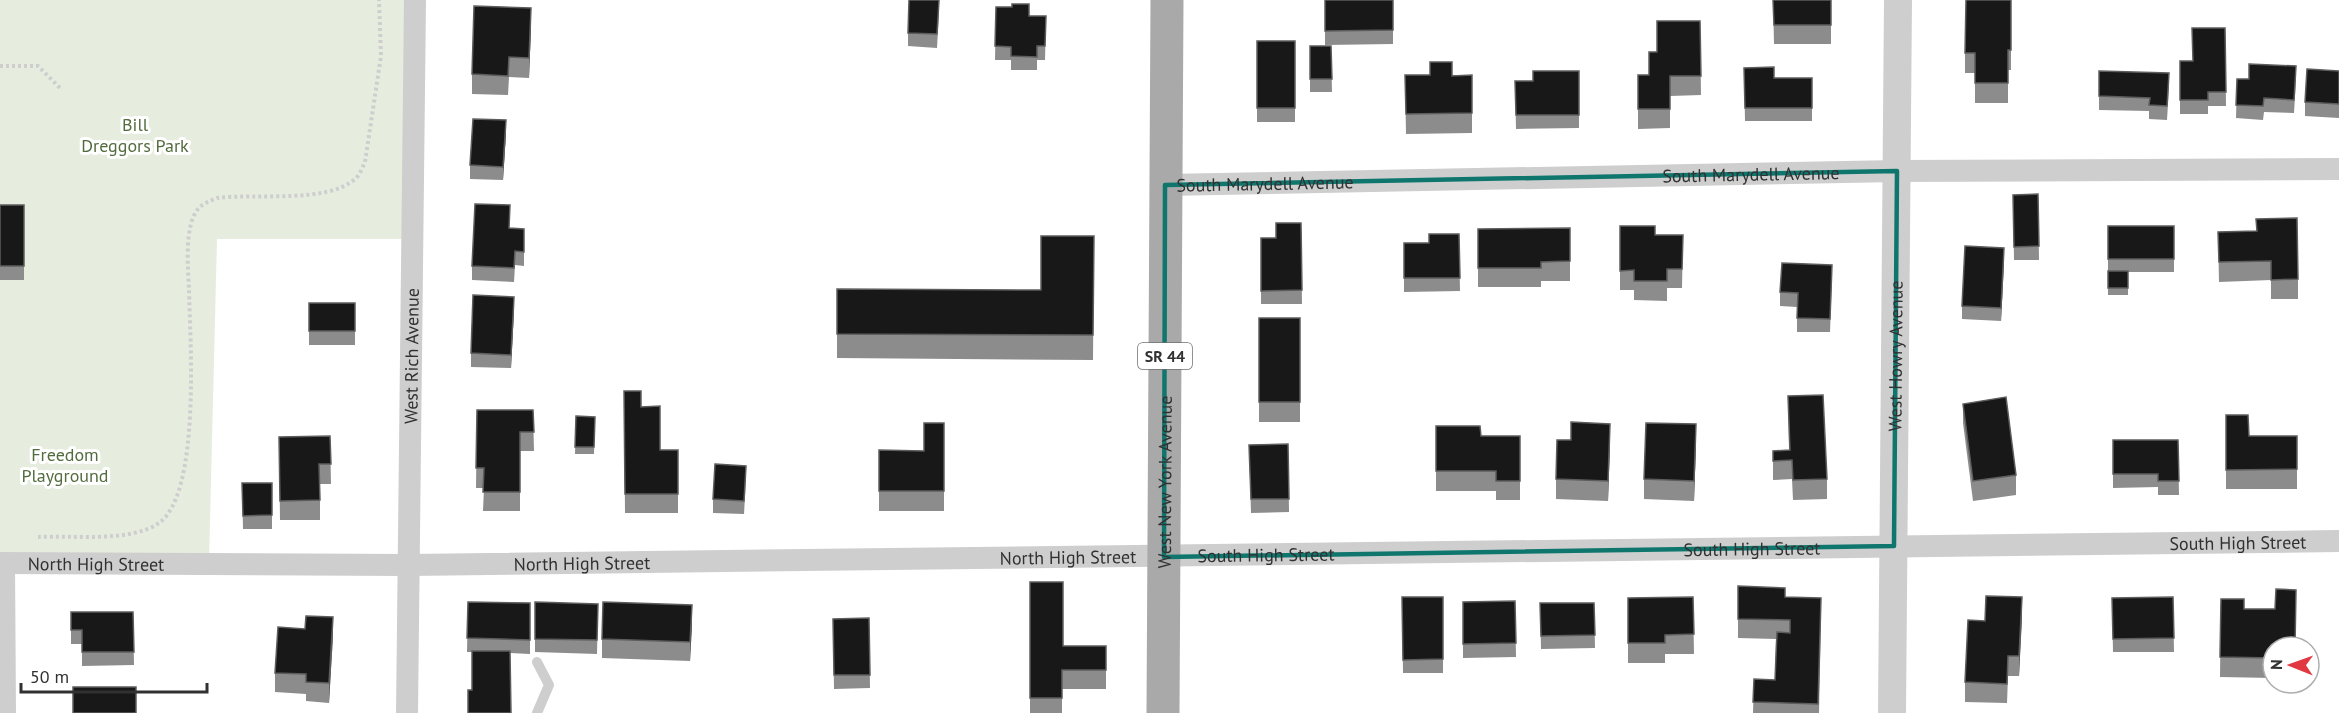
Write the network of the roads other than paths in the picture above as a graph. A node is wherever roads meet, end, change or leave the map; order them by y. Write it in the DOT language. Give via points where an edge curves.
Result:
graph roads {
  1 [pos="415,0"];
  2 [pos="1167,0"];
  3 [pos="1898,0"];
  4 [pos="2339,169"];
  5 [pos="1897,171"];
  6 [pos="1165,185"];
  7 [pos="2339,541"];
  8 [pos="1894,546"];
  9 [pos="1164,557"];
  10 [pos="2,563"];
  11 [pos="408,565"];
  12 [pos="537,662"];
  13 [pos="5,713"];
  14 [pos="407,713"];
  15 [pos="537,713"];
  16 [pos="1163,713"];
  17 [pos="1892,713"];
  1 -- 11 [label="street, West Rich Avenue"];
  2 -- 6 [label="main road, West New York Avenue / SR 44"];
  3 -- 5 [label="street, West Howry Avenue"];
  4 -- 5 [label="street, South Marydell Avenue"];
  5 -- 6 [label="street, South Marydell Avenue"];
  5 -- 8 [label="street, West Howry Avenue"];
  6 -- 9 [label="main road, West New York Avenue / SR 44"];
  7 -- 8 [label="street, South High Street"];
  8 -- 9 [label="street, South High Street"];
  8 -- 17 [label="street, West Howry Avenue"];
  9 -- 11 [label="street, North High Street"];
  9 -- 16 [label="main road, West New York Avenue / SR 44"];
  10 -- 11 [label="street, North High Street"];
  10 -- 13 [label="street"];
  11 -- 14 [label="street, West Rich Avenue"];
  12 -- 15 [label="lane" via="549,685"];
}
